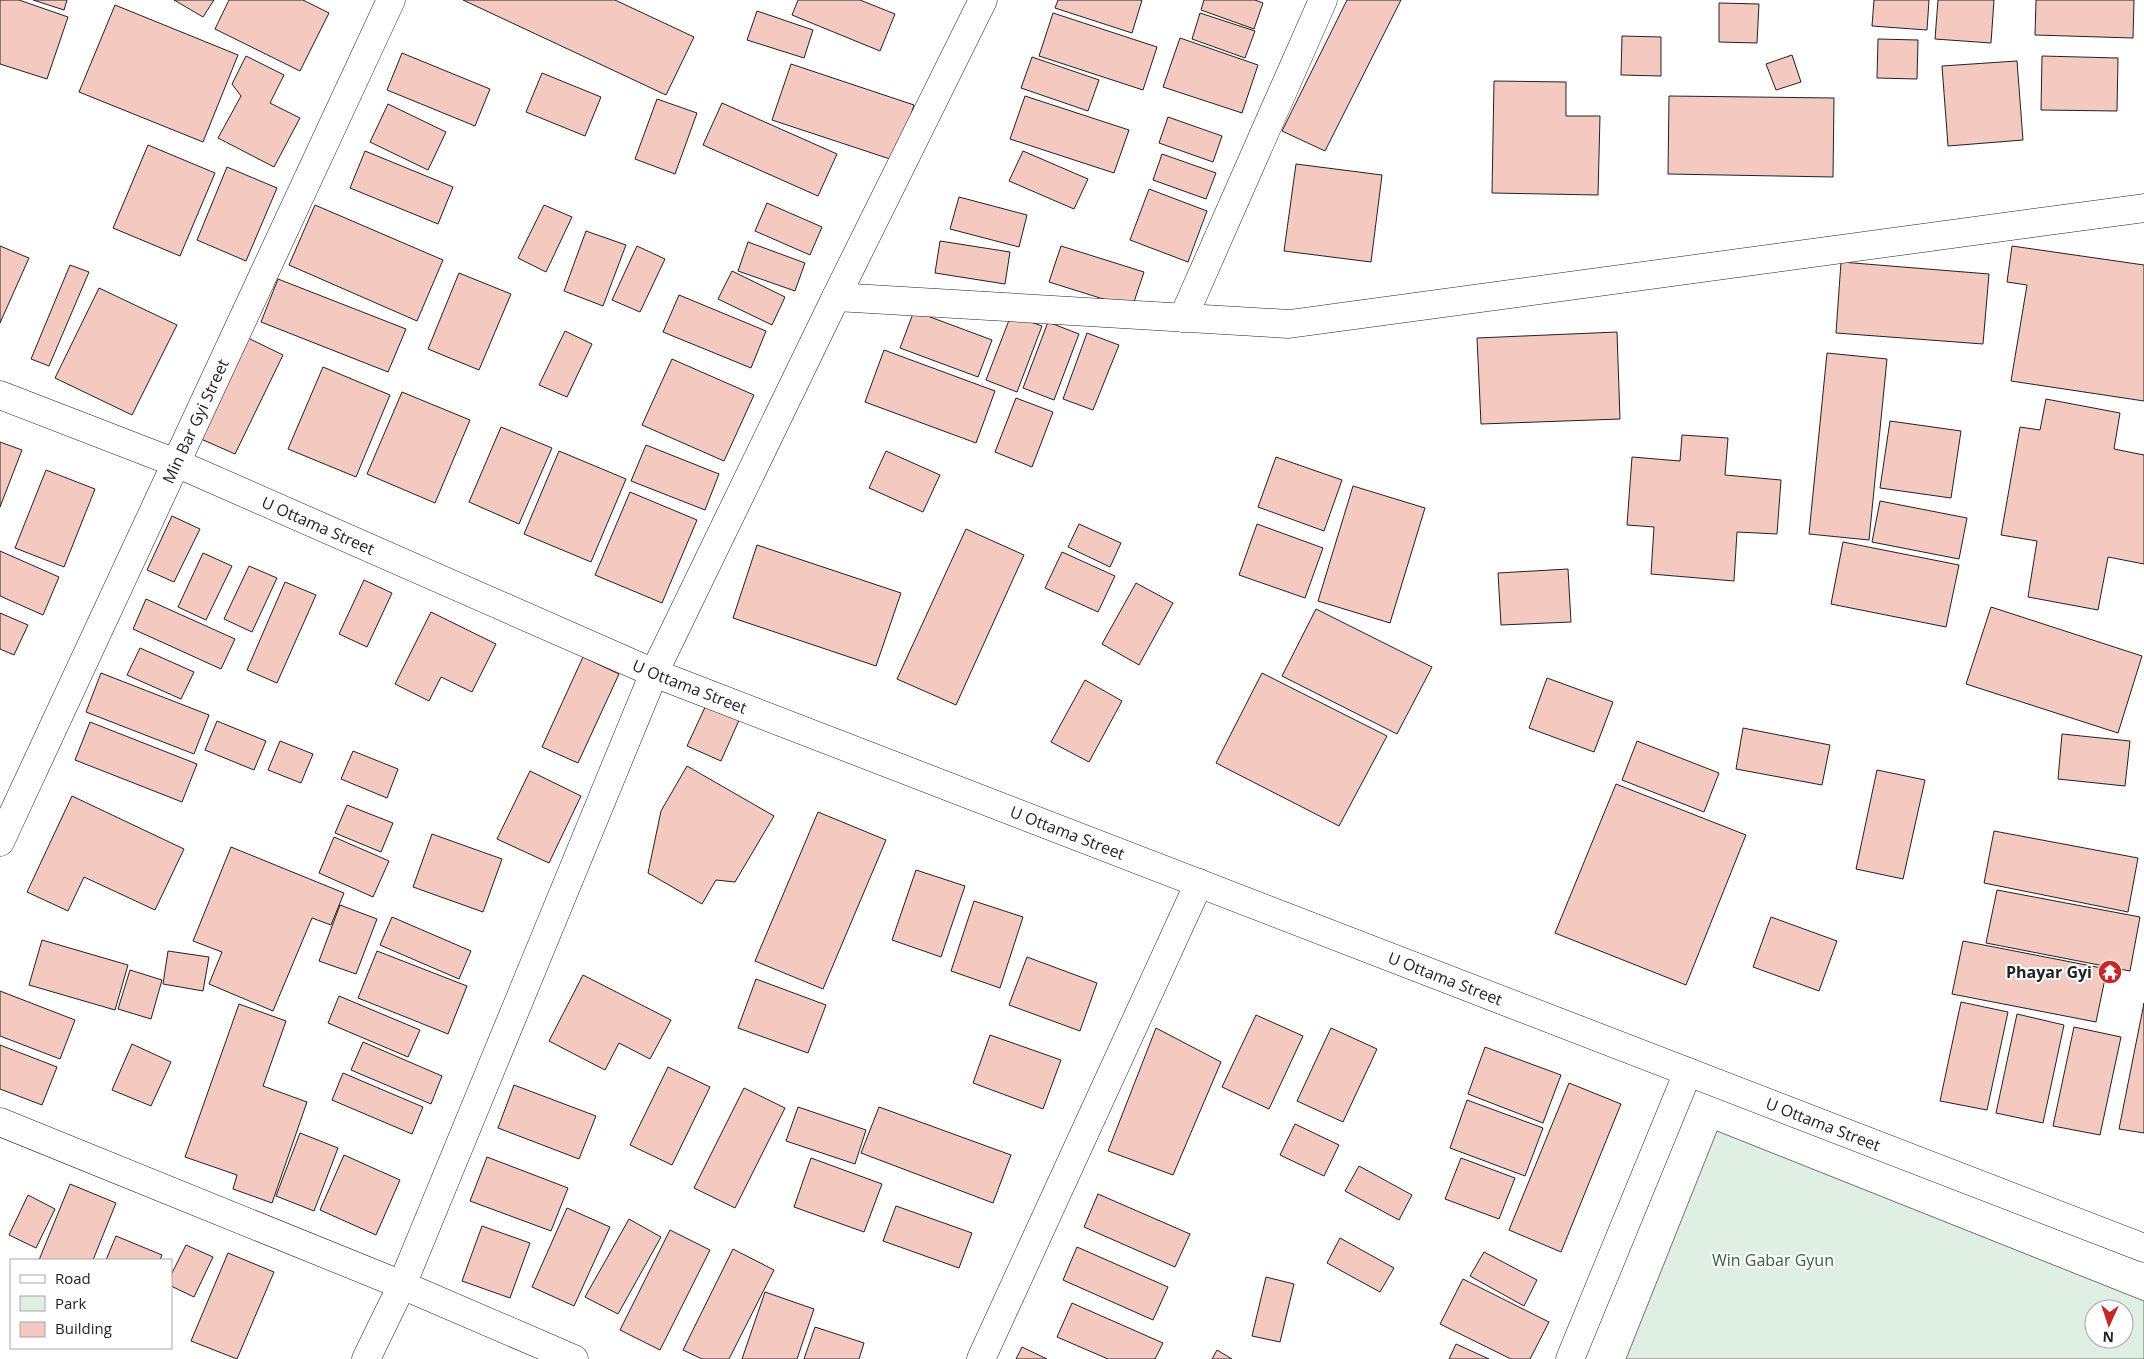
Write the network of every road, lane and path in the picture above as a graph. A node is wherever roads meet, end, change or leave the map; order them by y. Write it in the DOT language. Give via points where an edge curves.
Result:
graph roads {
  1 [pos="391,0"];
  2 [pos="983,0"];
  3 [pos="1323,0"];
  4 [pos="2144,208"];
  5 [pos="836,298"];
  6 [pos="1183,318"];
  7 [pos="0,395"];
  8 [pos="176,463"];
  9 [pos="654,673"];
  10 [pos="0,842"];
  11 [pos="1199,883"];
  12 [pos="1688,1072"];
  13 [pos="0,1122"];
  14 [pos="2144,1248"];
  15 [pos="402,1285"];
  16 [pos="366,1359"];
  17 [pos="574,1359"];
  18 [pos="981,1359"];
  19 [pos="1570,1359"];
  1 -- 8 [label="street, Min Bar Gyi Street"];
  2 -- 5 [label="street"];
  3 -- 6 [label="street"];
  4 -- 6 [label="street" via="1289,324"];
  5 -- 6 [label="street"];
  5 -- 9 [label="street"];
  7 -- 8 [label="street, U Ottama Street"];
  8 -- 9 [label="street, U Ottama Street"];
  8 -- 10 [label="street, Min Bar Gyi Street"];
  9 -- 11 [label="street, U Ottama Street"];
  9 -- 15 [label="street"];
  11 -- 12 [label="street, U Ottama Street"];
  11 -- 18 [label="street"];
  12 -- 14 [label="street, U Ottama Street"];
  12 -- 19 [label="street"];
  13 -- 15 [label="street"];
  15 -- 16 [label="street"];
  15 -- 17 [label="street"];
}
